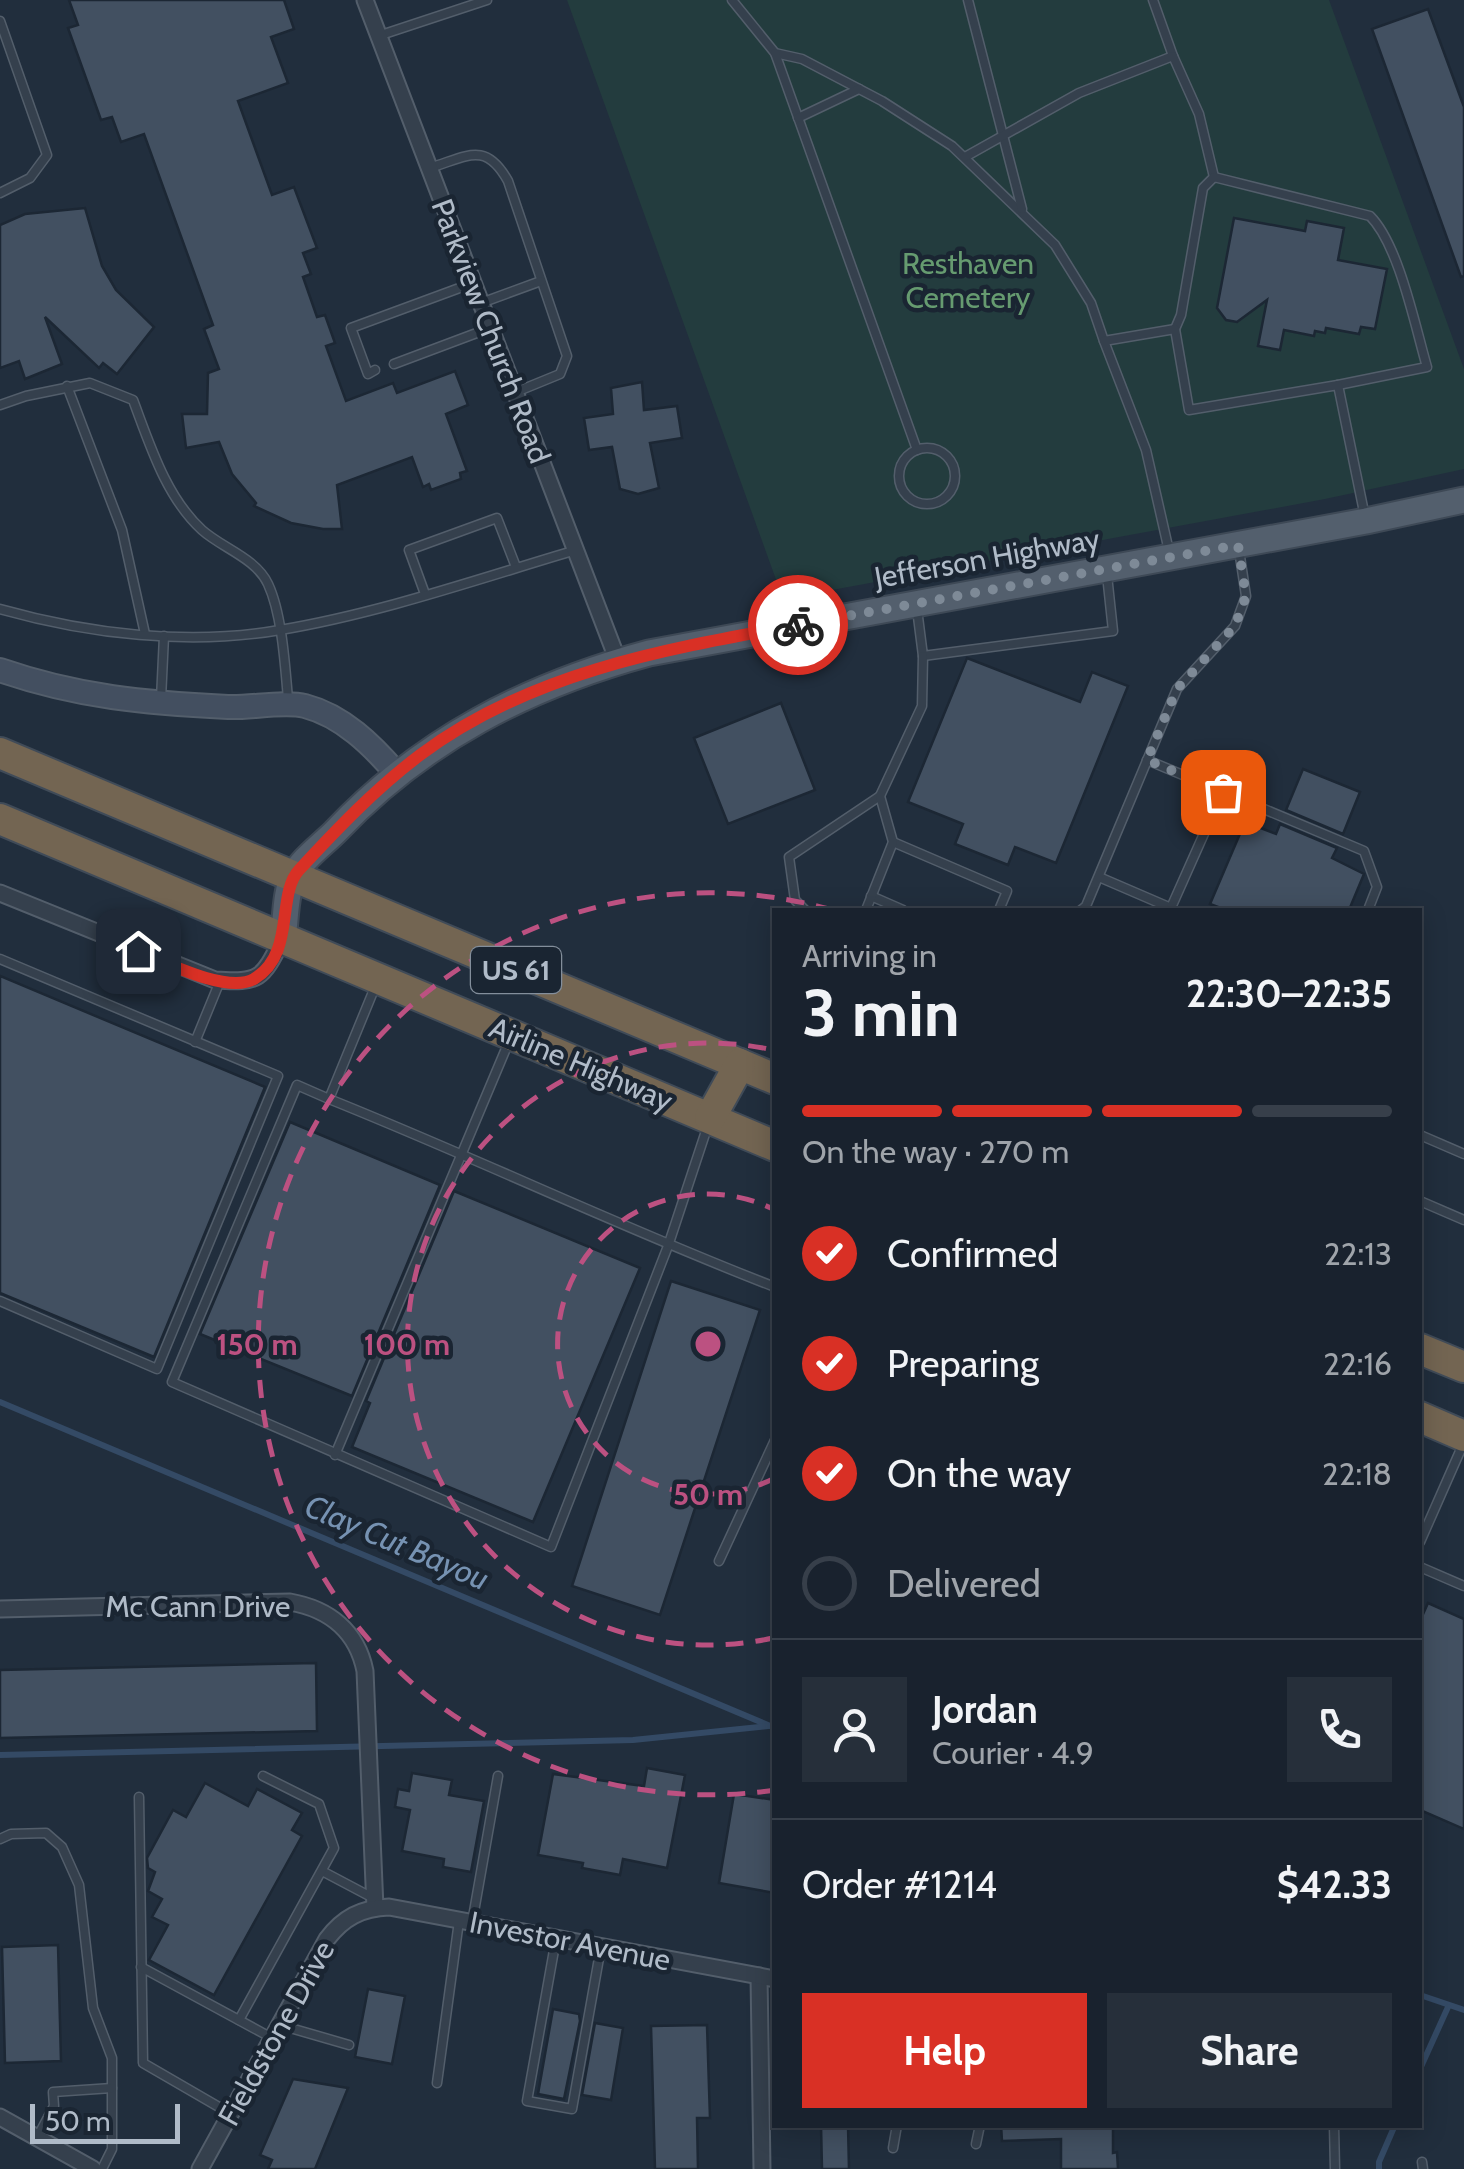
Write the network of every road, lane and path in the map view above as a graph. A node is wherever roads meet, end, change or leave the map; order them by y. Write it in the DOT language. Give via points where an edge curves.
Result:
graph roads {
  1 [pos="364,0"];
  2 [pos="487,0"];
  3 [pos="732,0"];
  4 [pos="968,0"];
  5 [pos="1153,0"];
  6 [pos="0,22"];
  7 [pos="378,36"];
  8 [pos="775,53"];
  9 [pos="1173,56"];
  10 [pos="859,89"];
  11 [pos="798,118"];
  12 [pos="1004,135"];
  13 [pos="965,157"];
  14 [pos="429,168"];
  15 [pos="1214,177"];
  16 [pos="0,192"];
  17 [pos="1022,210"];
  18 [pos="542,282"];
  19 [pos="473,283"];
  20 [pos="481,303"];
  21 [pos="490,328"];
  22 [pos="1175,329"];
  23 [pos="1104,341"];
  24 [pos="394,364"];
  25 [pos="376,370"];
  26 [pos="1338,384"];
  27 [pos="67,386"];
  28 [pos="515,393"];
  29 [pos="0,405"];
  30 [pos="917,450"];
  31 [pos="1464,500"];
  32 [pos="1366,522"];
  33 [pos="1238,545"];
  34 [pos="576,550"];
  35 [pos="1170,558"];
  36 [pos="516,567"];
  37 [pos="1106,569"];
  38 [pos="425,594"];
  39 [pos="916,604"];
  40 [pos="0,609"];
  41 [pos="279,631"];
  42 [pos="146,634"];
  43 [pos="164,636"];
  44 [pos="922,656"];
  45 [pos="618,661"];
  46 [pos="0,670"];
  47 [pos="161,704"];
  48 [pos="288,706"];
  49 [pos="0,753"];
  50 [pos="1147,760"];
  51 [pos="397,774"];
  52 [pos="1223,792"];
  53 [pos="880,796"];
  54 [pos="0,820"];
  55 [pos="893,842"];
  56 [pos="293,876"];
  57 [pos="1098,877"];
  58 [pos="0,893"];
  59 [pos="871,896"];
  60 [pos="803,908"];
  61 [pos="867,908"];
  62 [pos="898,908"];
  63 [pos="1000,908"];
  64 [pos="1084,908"];
  65 [pos="1169,908"];
  66 [pos="1171,908"];
  67 [pos="1369,908"];
  68 [pos="283,938"];
  69 [pos="0,959"];
  70 [pos="378,978"];
  71 [pos="220,980"];
  72 [pos="512,1034"];
  73 [pos="196,1042"];
  74 [pos="740,1064"];
  75 [pos="772,1077"];
  76 [pos="329,1098"];
  77 [pos="710,1118"];
  78 [pos="1422,1136"];
  79 [pos="772,1145"];
  80 [pos="462,1152"];
  81 [pos="1464,1154"];
  82 [pos="1422,1202"];
  83 [pos="1464,1220"];
  84 [pos="668,1246"];
  85 [pos="772,1286"];
  86 [pos="0,1302"];
  87 [pos="1422,1350"];
  88 [pos="1464,1367"];
  89 [pos="1422,1419"];
  90 [pos="1464,1439"];
  91 [pos="772,1446"];
  92 [pos="336,1454"];
  93 [pos="1422,1537"];
  94 [pos="718,1561"];
  95 [pos="1422,1568"];
  96 [pos="1464,1586"];
  97 [pos="0,1609"];
  98 [pos="264,1776"];
  99 [pos="498,1776"];
  100 [pos="139,1797"];
  101 [pos="0,1838"];
  102 [pos="322,1871"];
  103 [pos="372,1906"];
  104 [pos="466,1922"];
  105 [pos="556,1938"];
  106 [pos="601,1947"];
  107 [pos="142,1967"];
  108 [pos="767,1978"];
  109 [pos="239,2020"];
  110 [pos="276,2031"];
  111 [pos="349,2045"];
  112 [pos="437,2083"];
  113 [pos="112,2088"];
  114 [pos="231,2114"];
  115 [pos="0,2117"];
  116 [pos="896,2128"];
  117 [pos="979,2128"];
  118 [pos="1334,2128"];
  119 [pos="36,2138"];
  120 [pos="976,2144"];
  121 [pos="893,2148"];
  122 [pos="93,2169"];
  123 [pos="102,2169"];
  124 [pos="200,2169"];
  125 [pos="762,2169"];
  126 [pos="1335,2169"];
  1 -- 7 [label="street, Parkview Church Road"];
  2 -- 7 [label="lane"];
  3 -- 8 [label="lane"];
  4 -- 12 [label="lane"];
  5 -- 9 [label="lane"];
  6 -- 16 [label="lane" via="47,155 30,178"];
  7 -- 14 [label="street, Parkview Church Road"];
  8 -- 10 [label="lane" via="802,59"];
  8 -- 11 [label="lane"];
  9 -- 12 [label="lane" via="1080,93"];
  9 -- 15 [label="lane" via="1199,114"];
  10 -- 11 [label="lane"];
  10 -- 13 [label="lane"];
  11 -- 30 [label="lane"];
  12 -- 13 [label="lane"];
  12 -- 17 [label="lane"];
  13 -- 17 [label="lane"];
  14 -- 18 [label="lane" via="473,155 495,160"];
  14 -- 19 [label="street, Parkview Church Road"];
  15 -- 22 [label="lane" via="1203,188"];
  15 -- 26 [label="lane" via="1370,216 1381,227 1428,368"];
  17 -- 23 [label="lane" via="1082,288"];
  18 -- 20 [label="lane"];
  18 -- 28 [label="lane" via="566,366 550,381"];
  19 -- 20 [label="street, Parkview Church Road"];
  19 -- 25 [label="lane" via="350,328 368,374"];
  20 -- 21 [label="street, Parkview Church Road"];
  21 -- 24 [label="lane"];
  21 -- 28 [label="street, Parkview Church Road"];
  22 -- 23 [label="lane"];
  22 -- 26 [label="lane" via="1189,410"];
  23 -- 35 [label="lane" via="1146,450"];
  26 -- 32 [label="lane"];
  27 -- 29 [label="lane"];
  27 -- 41 [label="lane" via="90,383 133,400 166,481 204,531 258,569"];
  27 -- 42 [label="lane" via="122,530"];
  28 -- 34 [label="street, Parkview Church Road"];
  30 -- 30 [label="lane" via="899,470 901,487 913,501 940,501 952,487 954,469 935,449"];
  31 -- 32 [label="main road, Jefferson Highway"];
  32 -- 33 [label="main road, Jefferson Highway"];
  33 -- 35 [label="main road, Jefferson Highway"];
  33 -- 50 [label="lane" via="1246,596 1235,626 1177,689"];
  34 -- 36 [label="lane"];
  34 -- 45 [label="street, Parkview Church Road"];
  35 -- 37 [label="main road, Jefferson Highway"];
  36 -- 38 [label="lane"];
  36 -- 38 [label="lane" via="498,518 409,550"];
  37 -- 39 [label="main road, Jefferson Highway"];
  37 -- 44 [label="lane" via="1113,631"];
  38 -- 41 [label="lane"];
  39 -- 44 [label="lane"];
  39 -- 45 [label="main road, Jefferson Highway"];
  40 -- 42 [label="lane"];
  41 -- 43 [label="lane"];
  41 -- 48 [label="lane"];
  42 -- 43 [label="lane"];
  43 -- 47 [label="lane"];
  44 -- 53 [label="lane" via="922,706"];
  45 -- 51 [label="main road, Jefferson Highway" via="491,711"];
  46 -- 47 [label="street" via="94,697"];
  47 -- 48 [label="street"];
  48 -- 51 [label="street" via="340,720"];
  49 -- 56 [label="highway, Airline Highway / US 61"];
  50 -- 52 [label="lane"];
  50 -- 57 [label="lane"];
  51 -- 56 [label="main road, Jefferson Highway"];
  52 -- 66 [label="lane"];
  52 -- 67 [label="lane" via="1364,851 1377,887"];
  53 -- 55 [label="lane"];
  53 -- 60 [label="lane" via="789,857 795,900"];
  54 -- 68 [label="highway, Airline Highway / US 61"];
  55 -- 59 [label="lane"];
  55 -- 63 [label="lane" via="1007,891"];
  56 -- 68 [label="main road"];
  56 -- 74 [label="highway, Airline Highway / US 61"];
  57 -- 64 [label="lane"];
  57 -- 65 [label="lane"];
  58 -- 71 [label="street"];
  59 -- 61 [label="lane"];
  59 -- 62 [label="lane"];
  68 -- 70 [label="highway, Airline Highway / US 61"];
  68 -- 71 [label="street" via="259,976"];
  69 -- 73 [label="lane"];
  70 -- 72 [label="highway, Airline Highway / US 61"];
  70 -- 76 [label="lane"];
  71 -- 73 [label="lane"];
  72 -- 77 [label="highway, Airline Highway / US 61"];
  72 -- 80 [label="lane"];
  73 -- 86 [label="lane" via="278,1076 157,1368"];
  74 -- 75 [label="highway, Airline Highway / US 61"];
  74 -- 77 [label="highway"];
  76 -- 80 [label="lane"];
  76 -- 92 [label="lane" via="297,1085 172,1382"];
  77 -- 79 [label="highway, Airline Highway / US 61"];
  77 -- 84 [label="lane"];
  78 -- 81 [label="lane"];
  80 -- 84 [label="lane"];
  80 -- 92 [label="lane"];
  82 -- 83 [label="lane"];
  84 -- 85 [label="lane"];
  84 -- 92 [label="lane" via="551,1546"];
  87 -- 88 [label="highway"];
  89 -- 90 [label="highway"];
  90 -- 93 [label="lane"];
  91 -- 94 [label="lane"];
  95 -- 96 [label="lane"];
  97 -- 103 [label="street, Mc Cann Drive" via="290,1602 319,1609 344,1628 362,1657"];
  98 -- 102 [label="lane" via="319,1804 334,1848"];
  99 -- 104 [label="lane"];
  100 -- 107 [label="lane"];
  101 -- 113 [label="lane" via="46,1833 71,1864 92,2008 112,2058"];
  102 -- 103 [label="lane"];
  102 -- 109 [label="lane"];
  103 -- 104 [label="street, Investor Avenue"];
  103 -- 110 [label="street, Fieldstone Drive" via="326,1940"];
  104 -- 105 [label="street, Investor Avenue"];
  104 -- 112 [label="lane"];
  105 -- 106 [label="street, Investor Avenue"];
  105 -- 106 [label="lane" via="527,2101 572,2109"];
  106 -- 108 [label="street, Investor Avenue"];
  107 -- 109 [label="lane"];
  107 -- 114 [label="lane" via="143,2062"];
  108 -- 125 [label="street"];
  109 -- 110 [label="lane"];
  110 -- 111 [label="lane"];
  110 -- 114 [label="street, Fieldstone Drive"];
  113 -- 119 [label="lane" via="53,2092 54,2106"];
  113 -- 123 [label="lane" via="112,2150"];
  114 -- 124 [label="street, Fieldstone Drive"];
  115 -- 119 [label="street"];
  116 -- 121 [label="lane"];
  117 -- 120 [label="lane"];
  118 -- 126 [label="lane"];
  119 -- 122 [label="street"];
}
